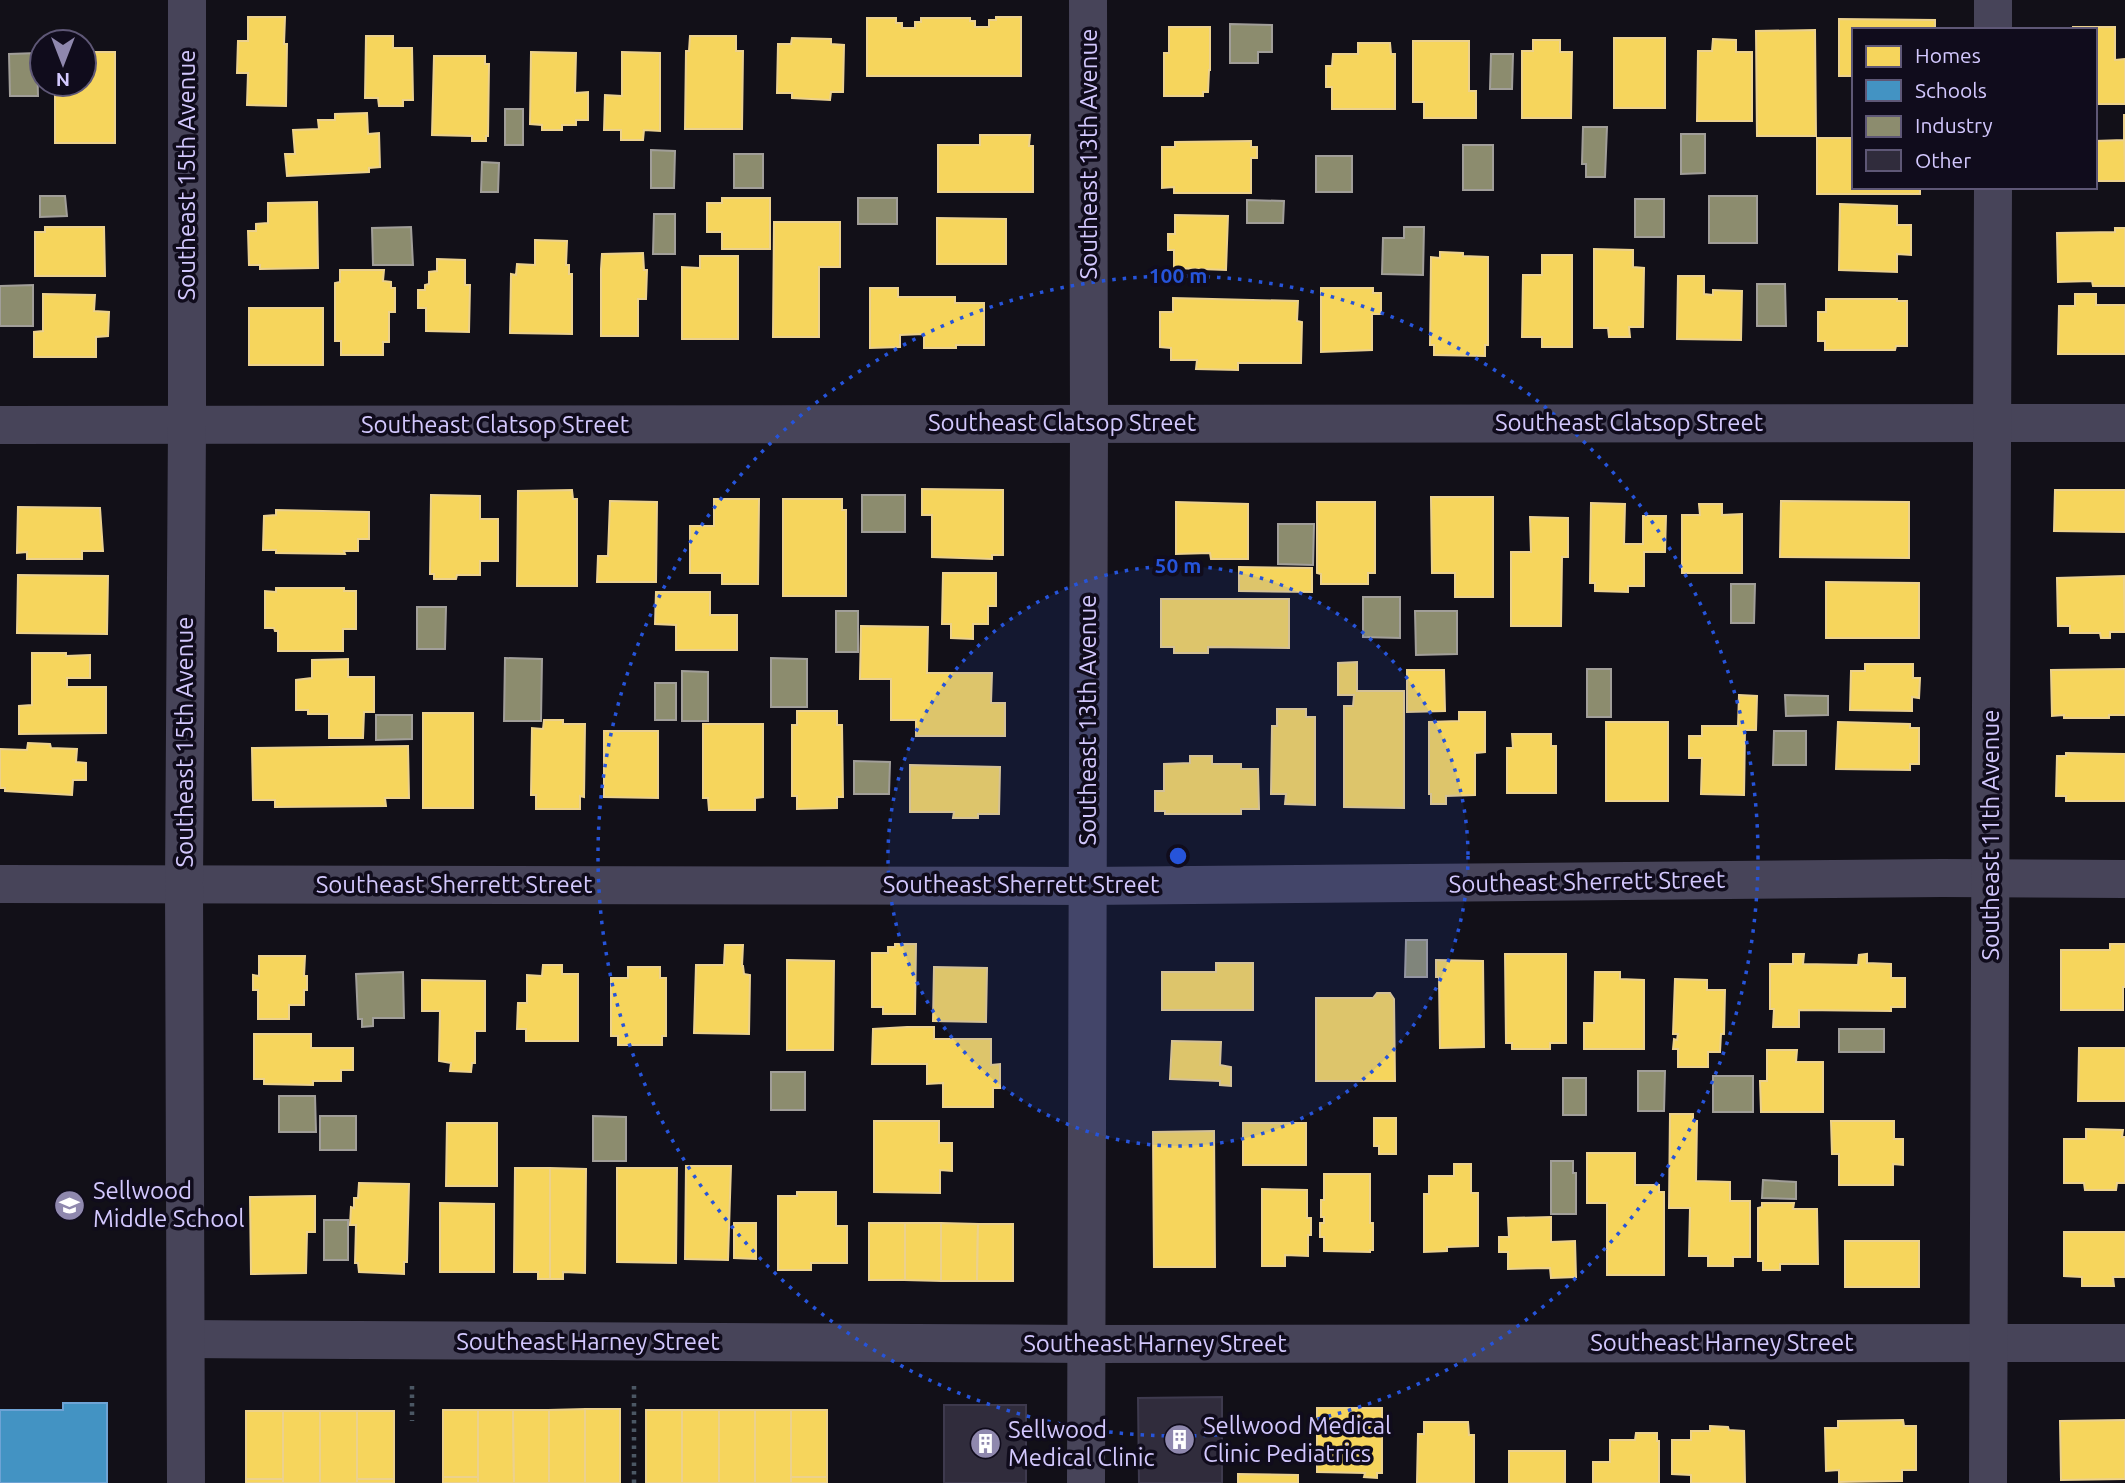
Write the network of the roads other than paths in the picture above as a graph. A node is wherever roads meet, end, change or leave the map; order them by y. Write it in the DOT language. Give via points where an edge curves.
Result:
graph roads {
  1 [pos="187,0"];
  2 [pos="1088,0"];
  3 [pos="1993,0"];
  4 [pos="1993,28"];
  5 [pos="1993,189"];
  6 [pos="1089,423"];
  7 [pos="1993,423"];
  8 [pos="2125,423"];
  9 [pos="0,425"];
  10 [pos="187,426"];
  11 [pos="1991,878"];
  12 [pos="2125,879"];
  13 [pos="0,884"];
  14 [pos="184,884"];
  15 [pos="1087,886"];
  16 [pos="186,1339"];
  17 [pos="1989,1342"];
  18 [pos="2125,1343"];
  19 [pos="1086,1344"];
  20 [pos="186,1483"];
  21 [pos="1086,1483"];
  22 [pos="1988,1483"];
  1 -- 10 [label="street, Southeast 15th Avenue"];
  2 -- 6 [label="street, Southeast 13th Avenue"];
  3 -- 4 [label="street"];
  5 -- 7 [label="street, Southeast 11th Avenue"];
  6 -- 7 [label="street, Southeast Clatsop Street"];
  6 -- 10 [label="street, Southeast Clatsop Street"];
  6 -- 15 [label="street, Southeast 13th Avenue"];
  7 -- 8 [label="street, Southeast Clatsop Street"];
  7 -- 11 [label="street, Southeast 11th Avenue"];
  9 -- 10 [label="street, Southeast Clatsop Street"];
  10 -- 14 [label="street, Southeast 15th Avenue"];
  11 -- 12 [label="street, Southeast Sherrett Street"];
  11 -- 15 [label="street, Southeast Sherrett Street"];
  11 -- 17 [label="street, Southeast 11th Avenue"];
  13 -- 14 [label="street, Southeast Sherrett Street"];
  14 -- 15 [label="street, Southeast Sherrett Street"];
  14 -- 16 [label="street, Southeast 15th Avenue"];
  15 -- 19 [label="street, Southeast 13th Avenue"];
  16 -- 19 [label="street, Southeast Harney Street"];
  16 -- 20 [label="street, Southeast 15th Avenue"];
  17 -- 18 [label="street, Southeast Harney Street"];
  17 -- 19 [label="street, Southeast Harney Street"];
  17 -- 22 [label="street, Southeast 11th Avenue"];
  19 -- 21 [label="street, Southeast 13th Avenue"];
}
